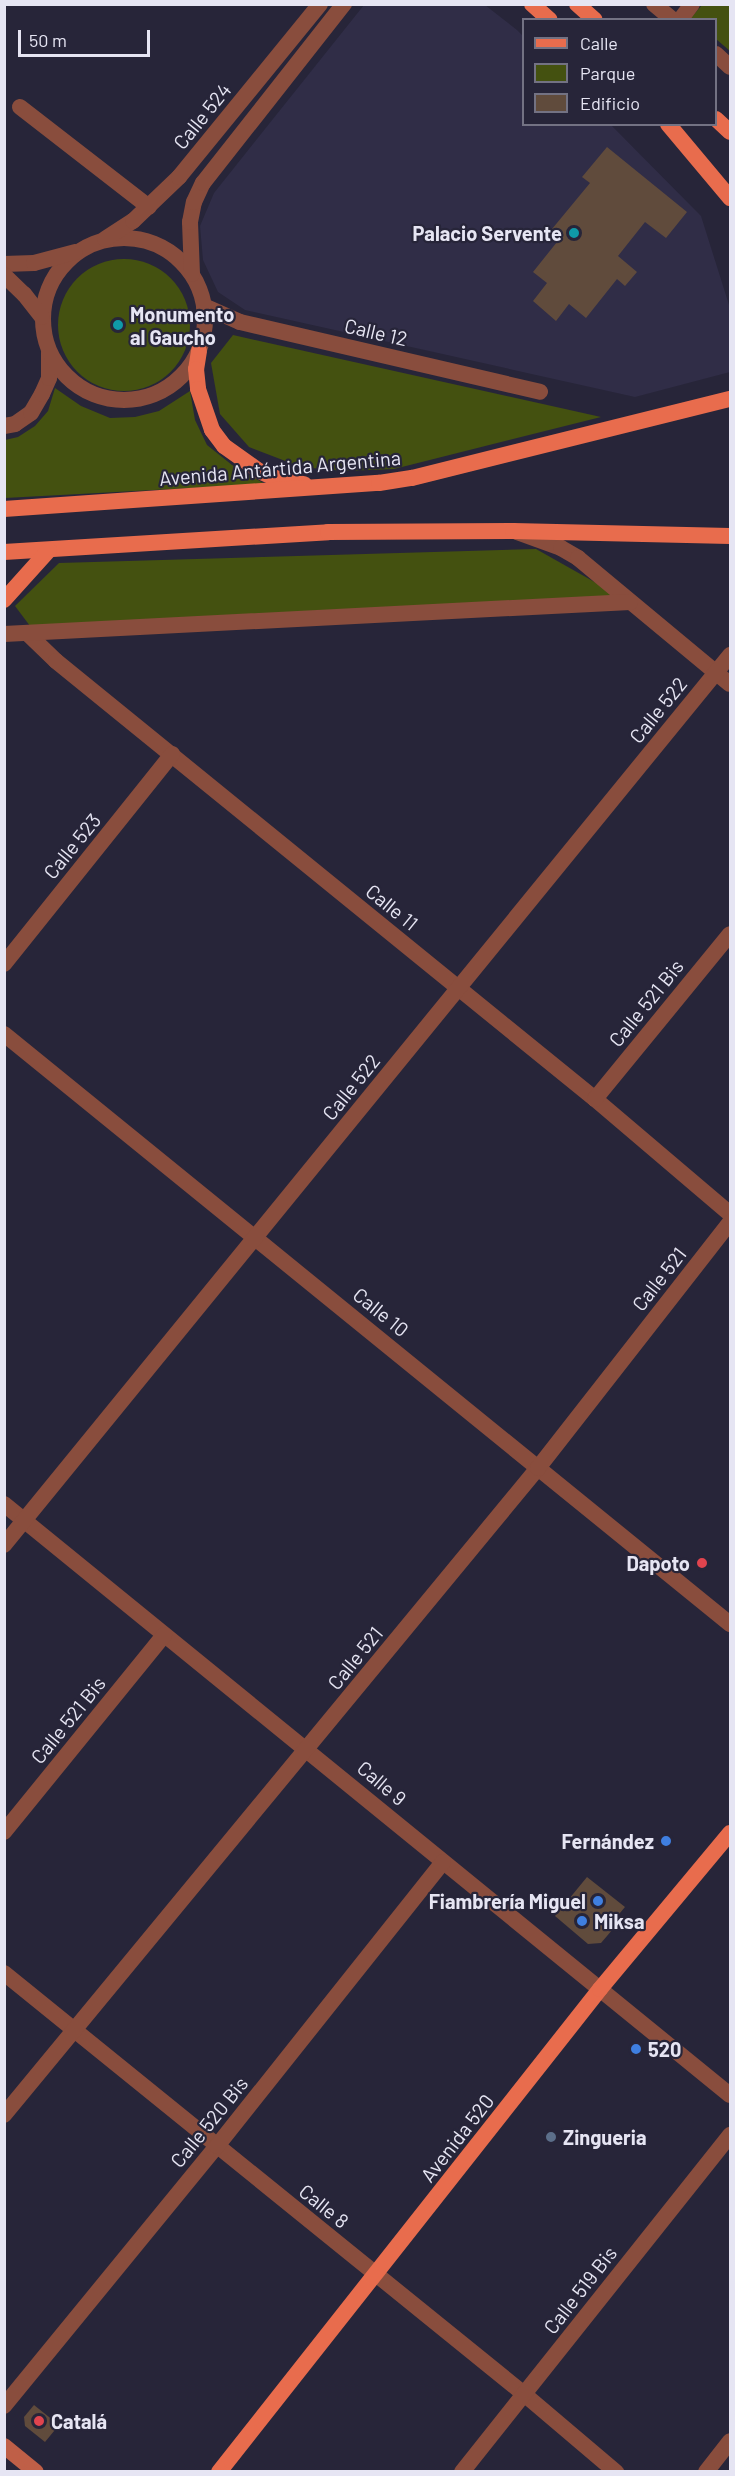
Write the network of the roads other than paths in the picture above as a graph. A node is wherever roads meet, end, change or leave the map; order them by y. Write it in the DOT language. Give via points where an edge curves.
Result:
graph roads {
  1 [pos="320,4"];
  2 [pos="344,4"];
  3 [pos="519,4"];
  4 [pos="532,4"];
  5 [pos="577,4"];
  6 [pos="654,4"];
  7 [pos="692,4"];
  8 [pos="545,18"];
  9 [pos="547,18"];
  10 [pos="594,18"];
  11 [pos="671,18"];
  12 [pos="682,18"];
  13 [pos="717,55"];
  14 [pos="730,67"];
  15 [pos="20,108"];
  16 [pos="717,120"];
  17 [pos="670,126"];
  18 [pos="730,132"];
  19 [pos="730,198"];
  20 [pos="149,207"];
  21 [pos="103,240"];
  22 [pos="78,251"];
  23 [pos="4,264"];
  24 [pos="192,274"];
  25 [pos="4,275"];
  26 [pos="204,306"];
  27 [pos="42,317"];
  28 [pos="199,351"];
  29 [pos="49,352"];
  30 [pos="540,392"];
  31 [pos="730,399"];
  32 [pos="4,426"];
  33 [pos="344,488"];
  34 [pos="4,509"];
  35 [pos="513,531"];
  36 [pos="730,536"];
  37 [pos="49,550"];
  38 [pos="4,552"];
  39 [pos="4,600"];
  40 [pos="630,602"];
  41 [pos="27,633"];
  42 [pos="4,634"];
  43 [pos="730,655"];
  44 [pos="716,672"];
  45 [pos="730,684"];
  46 [pos="172,754"];
  47 [pos="730,934"];
  48 [pos="4,964"];
  49 [pos="458,988"];
  50 [pos="4,1034"];
  51 [pos="595,1099"];
  52 [pos="730,1214"];
  53 [pos="730,1222"];
  54 [pos="256,1236"];
  55 [pos="538,1468"];
  56 [pos="4,1504"];
  57 [pos="25,1520"];
  58 [pos="4,1545"];
  59 [pos="730,1624"];
  60 [pos="164,1635"];
  61 [pos="308,1749"];
  62 [pos="4,1832"];
  63 [pos="730,1833"];
  64 [pos="443,1862"];
  65 [pos="4,1973"];
  66 [pos="600,1989"];
  67 [pos="74,2030"];
  68 [pos="730,2095"];
  69 [pos="4,2115"];
  70 [pos="730,2135"];
  71 [pos="218,2146"];
  72 [pos="376,2275"];
  73 [pos="524,2394"];
  74 [pos="4,2406"];
  75 [pos="730,2441"];
  76 [pos="4,2446"];
  77 [pos="36,2472"];
  78 [pos="219,2472"];
  79 [pos="462,2472"];
  80 [pos="616,2472"];
  81 [pos="706,2472"];
  1 -- 20 [label="street, Calle 524" via="179,177"];
  2 -- 24 [label="street" via="203,183 190,222"];
  3 -- 8 [label="street"];
  4 -- 9 [label="main road"];
  5 -- 10 [label="main road"];
  6 -- 11 [label="street"];
  7 -- 12 [label="street"];
  13 -- 14 [label="street"];
  15 -- 20 [label="street"];
  16 -- 18 [label="main road"];
  17 -- 19 [label="main road"];
  20 -- 21 [label="street, Calle 524"];
  21 -- 22 [label="street"];
  21 -- 24 [label="street" via="137,238 152,242 168,250"];
  22 -- 23 [label="street" via="34,263"];
  22 -- 27 [label="street" via="59,269 47,292"];
  24 -- 26 [label="street"];
  25 -- 27 [label="street"];
  26 -- 28 [label="street" via="205,329"];
  26 -- 30 [label="street, Calle 12" via="240,322"];
  27 -- 29 [label="street"];
  28 -- 29 [label="street" via="181,377 155,394 124,400 94,394 67,378"];
  28 -- 33 [label="main road" via="198,389 212,430 224,446 245,464 275,478"];
  29 -- 32 [label="street" via="49,378 31,413"];
  31 -- 33 [label="main road, Avenida Antártida Argentina" via="412,478"];
  33 -- 34 [label="main road, Avenida Antártida Argentina"];
  35 -- 36 [label="main road"];
  35 -- 37 [label="main road" via="328,532"];
  35 -- 40 [label="street" via="561,548"];
  37 -- 38 [label="main road"];
  37 -- 39 [label="main road"];
  40 -- 41 [label="street"];
  40 -- 44 [label="street"];
  41 -- 42 [label="street"];
  41 -- 46 [label="street, Calle 11"];
  43 -- 44 [label="street, Calle 522"];
  44 -- 45 [label="street"];
  44 -- 49 [label="street, Calle 522"];
  46 -- 48 [label="street, Calle 523"];
  46 -- 49 [label="street, Calle 11"];
  47 -- 51 [label="street, Calle 521 Bis"];
  49 -- 51 [label="street, Calle 11"];
  49 -- 54 [label="street, Calle 522"];
  50 -- 54 [label="street, Calle 10"];
  51 -- 52 [label="street, Calle 11"];
  53 -- 55 [label="street, Calle 521"];
  54 -- 55 [label="street, Calle 10"];
  54 -- 57 [label="street, Calle 522"];
  55 -- 59 [label="street, Calle 10"];
  55 -- 61 [label="street, Calle 521"];
  56 -- 57 [label="street, Calle 9"];
  57 -- 58 [label="street, Calle 522"];
  57 -- 60 [label="street, Calle 9"];
  60 -- 61 [label="street, Calle 9"];
  60 -- 62 [label="street, Calle 521 Bis"];
  61 -- 64 [label="street, Calle 9"];
  61 -- 67 [label="street, Calle 521"];
  63 -- 66 [label="main road, Avenida 520"];
  64 -- 66 [label="street, Calle 9"];
  64 -- 71 [label="street, Calle 520 Bis"];
  65 -- 67 [label="street, Calle 8"];
  66 -- 68 [label="street, Calle 9"];
  66 -- 72 [label="main road, Avenida 520"];
  67 -- 69 [label="street, Calle 521"];
  67 -- 71 [label="street, Calle 8"];
  70 -- 73 [label="street, Calle 519 Bis"];
  71 -- 72 [label="street, Calle 8"];
  71 -- 74 [label="street, Calle 520 Bis"];
  72 -- 73 [label="street, Calle 8"];
  72 -- 78 [label="main road, Avenida 520"];
  73 -- 79 [label="street, Calle 519 Bis"];
  73 -- 80 [label="street, Calle 8"];
  75 -- 81 [label="street"];
  76 -- 77 [label="main road"];
}
